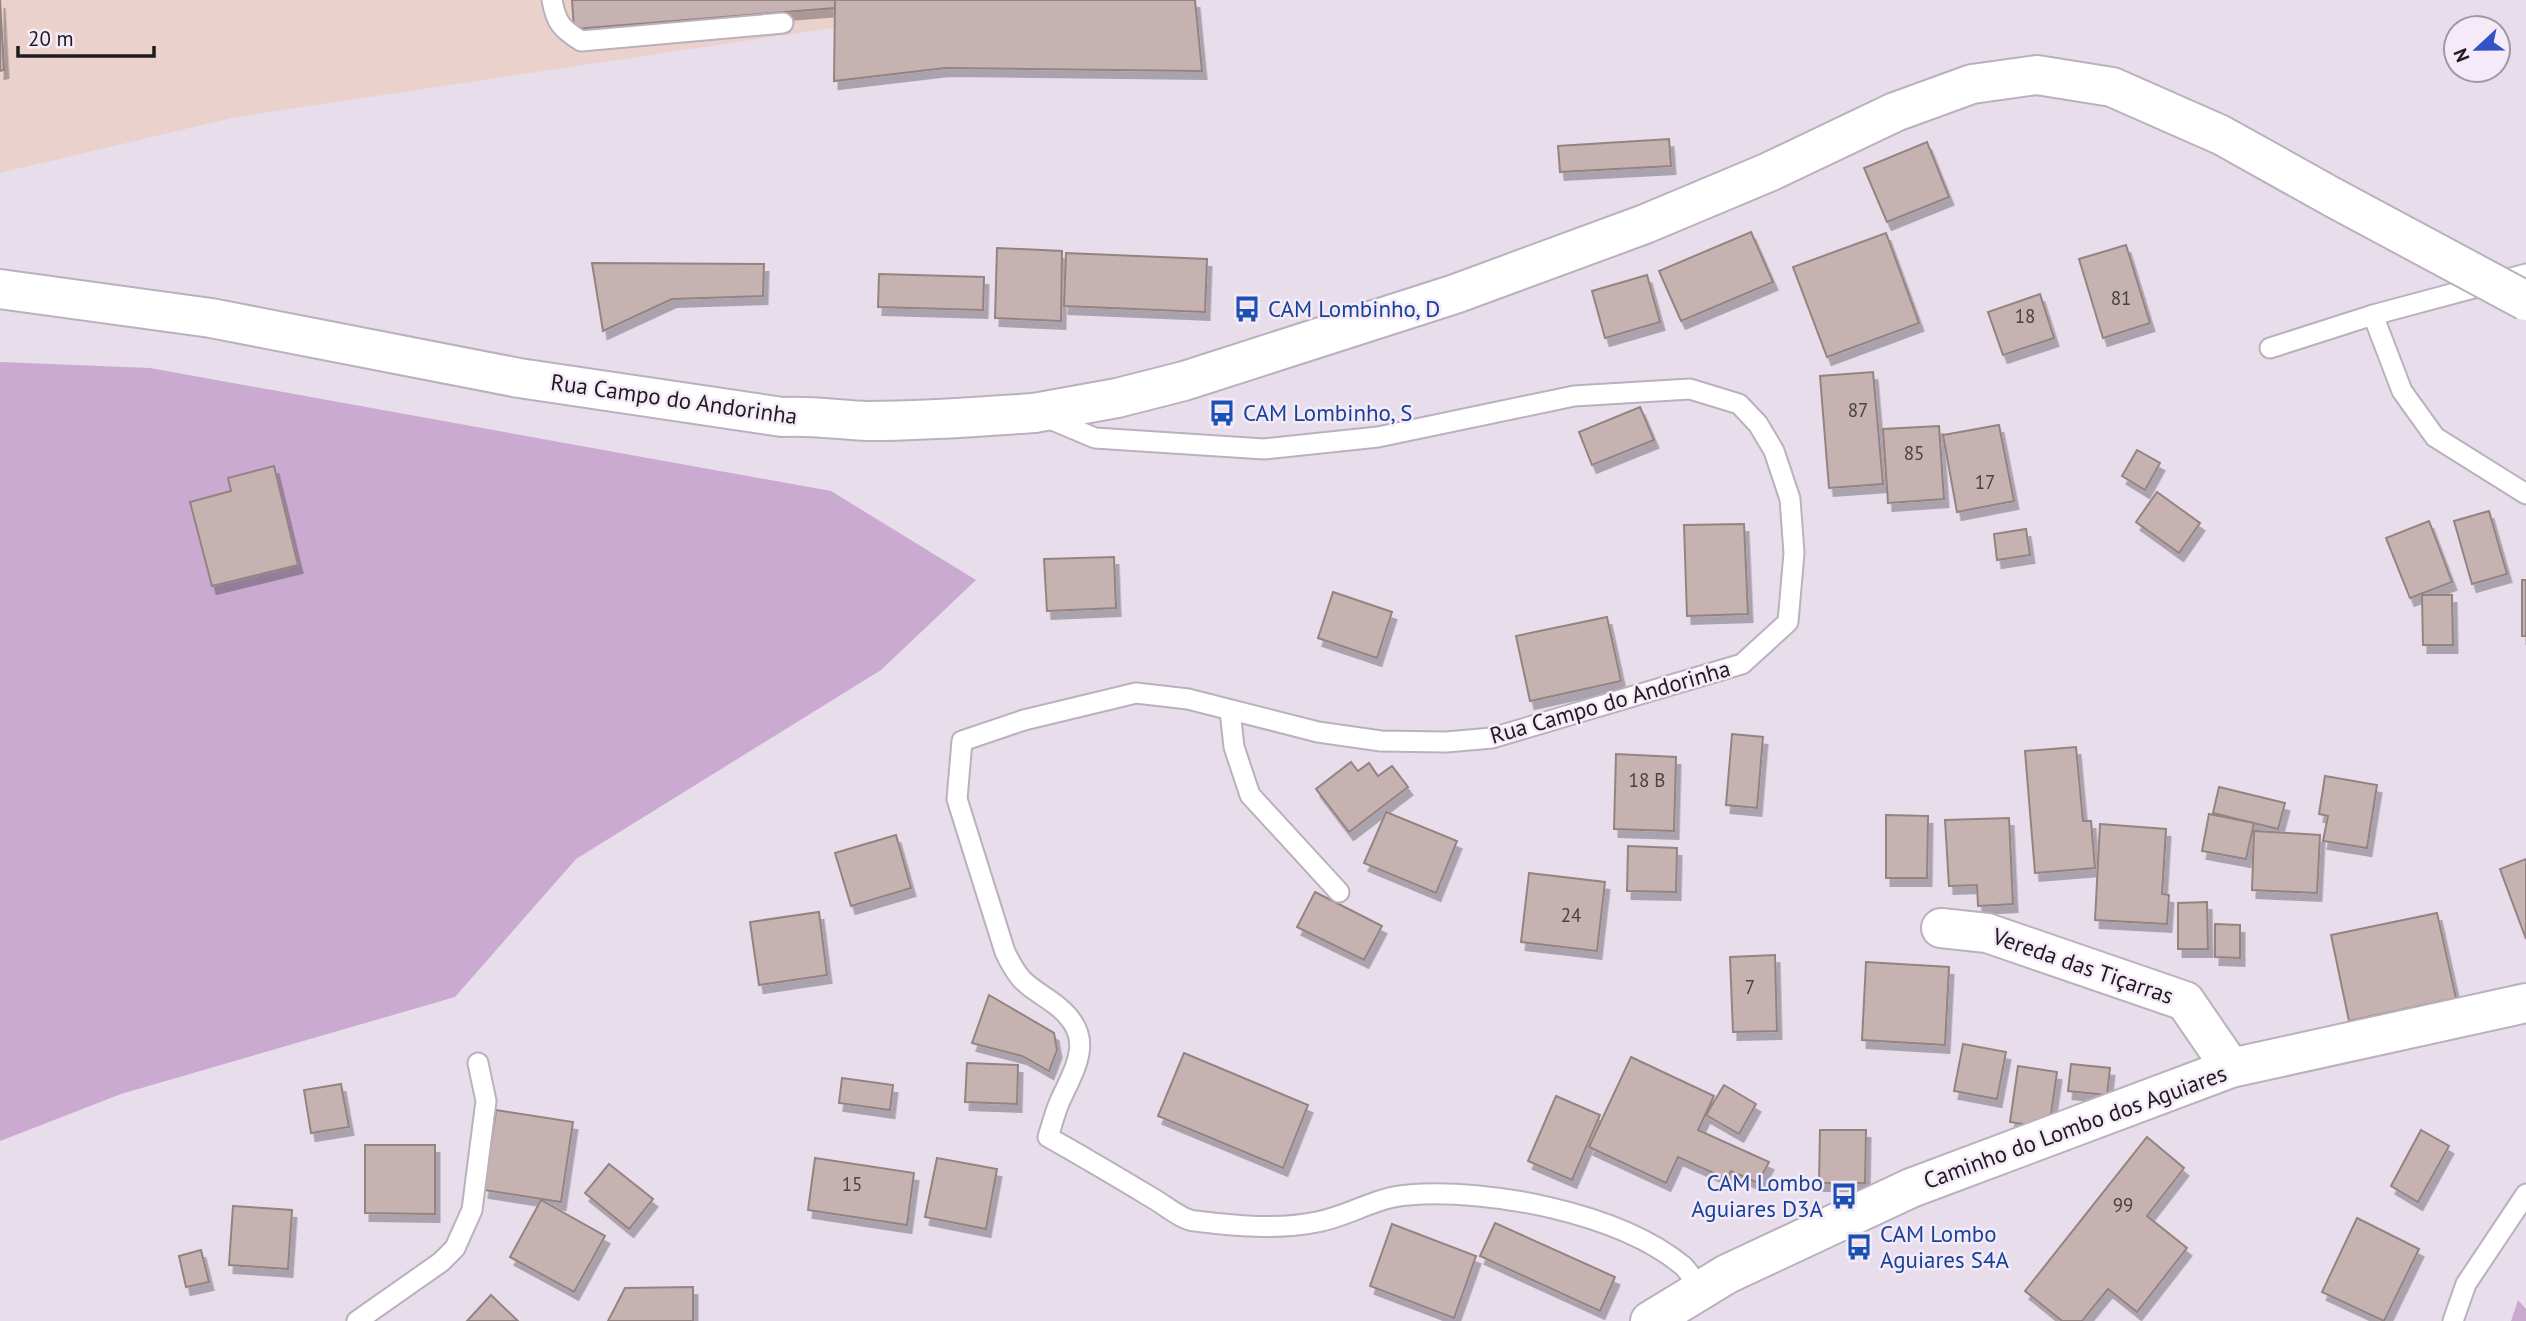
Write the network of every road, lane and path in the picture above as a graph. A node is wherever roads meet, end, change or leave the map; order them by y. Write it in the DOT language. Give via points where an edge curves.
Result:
graph roads {
  1 [pos="552,0"];
  2 [pos="783,23"];
  3 [pos="2526,274"];
  4 [pos="0,289"];
  5 [pos="2526,301"];
  6 [pos="2373,315"];
  7 [pos="2270,348"];
  8 [pos="1034,413"];
  9 [pos="2526,494"];
  10 [pos="1230,711"];
  11 [pos="1339,892"];
  12 [pos="1941,928"];
  13 [pos="2526,1003"];
  14 [pos="478,1063"];
  15 [pos="2231,1068"];
  16 [pos="2526,1194"];
  17 [pos="1701,1290"];
  18 [pos="357,1321"];
  19 [pos="1650,1321"];
  20 [pos="2452,1321"];
  1 -- 2 [label="lane" via="563,29 581,41"];
  3 -- 6 [label="lane"];
  4 -- 8 [label="street, Rua Campo do Andorinha" via="211,318 519,378 782,417 938,420"];
  5 -- 8 [label="street, bridge" via="2221,135 2112,87 2037,75 1972,84 1895,112 1645,224 1455,294 1184,381"];
  6 -- 7 [label="lane"];
  6 -- 9 [label="lane" via="2402,391 2435,437"];
  8 -- 10 [label="lane, Rua Campo do Andorinha" via="1095,438 1264,449 1378,438 1574,396 1690,388 1739,404 1774,451 1790,499 1794,553 1788,622 1742,664 1492,738 1381,741"];
  10 -- 11 [label="lane" via="1234,747 1250,795"];
  10 -- 17 [label="lane, Rua Campo do Andorinha" via="1188,699 1136,693 1024,720 962,741 957,799 1005,952 1016,975 1073,1022 1081,1042 1077,1067 1048,1137 1191,1221 1277,1227 1304,1224 1406,1195 1512,1200 1573,1213 1646,1242 1684,1266"];
  12 -- 15 [label="street, Vereda das Tiçarras" via="1987,933 2185,1001"];
  13 -- 15 [label="street, Caminho do Lombo dos Aguiares"];
  14 -- 18 [label="lane" via="486,1101 467,1224 455,1248 441,1262"];
  15 -- 17 [label="street, Caminho do Lombo dos Aguiares" via="1911,1188"];
  16 -- 20 [label="lane" via="2466,1284"];
  17 -- 19 [label="street, Caminho do Lombo dos Aguiares"];
}
